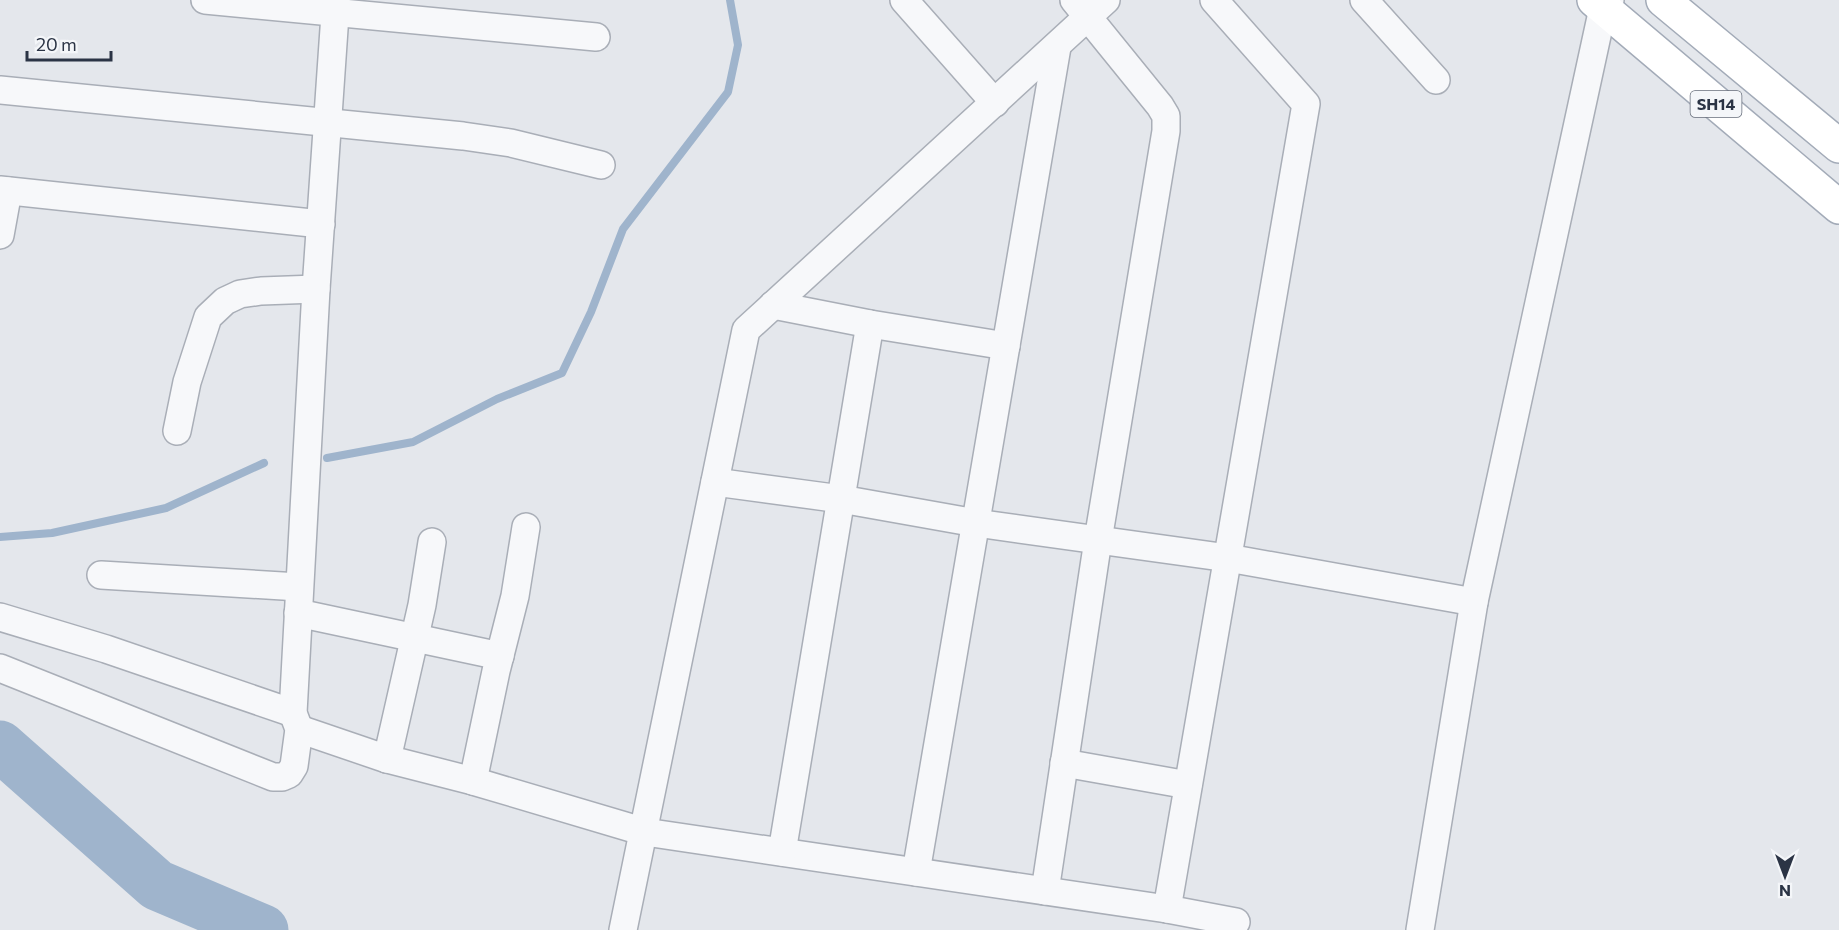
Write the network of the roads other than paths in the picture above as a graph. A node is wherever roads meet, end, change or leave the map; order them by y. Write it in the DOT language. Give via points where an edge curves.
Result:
graph roads {
  1 [pos="205,0"];
  2 [pos="904,0"];
  3 [pos="1214,0"];
  4 [pos="1364,0"];
  5 [pos="1602,3"];
  6 [pos="1089,5"];
  7 [pos="1678,5"];
  8 [pos="335,6"];
  9 [pos="596,37"];
  10 [pos="1057,47"];
  11 [pos="1436,80"];
  12 [pos="0,90"];
  13 [pos="995,103"];
  14 [pos="328,121"];
  15 [pos="1839,146"];
  16 [pos="601,165"];
  17 [pos="4,190"];
  18 [pos="1839,207"];
  19 [pos="321,224"];
  20 [pos="0,235"];
  21 [pos="316,290"];
  22 [pos="773,305"];
  23 [pos="870,324"];
  24 [pos="1006,346"];
  25 [pos="177,431"];
  26 [pos="716,482"];
  27 [pos="841,499"];
  28 [pos="976,523"];
  29 [pos="526,527"];
  30 [pos="1098,540"];
  31 [pos="432,542"];
  32 [pos="1228,558"];
  33 [pos="101,575"];
  34 [pos="299,587"];
  35 [pos="1474,602"];
  36 [pos="298,613"];
  37 [pos="0,617"];
  38 [pos="414,637"];
  39 [pos="500,656"];
  40 [pos="0,668"];
  41 [pos="296,721"];
  42 [pos="387,759"];
  43 [pos="1064,764"];
  44 [pos="473,781"];
  45 [pos="1188,785"];
  46 [pos="645,832"];
  47 [pos="782,852"];
  48 [pos="916,872"];
  49 [pos="1045,891"];
  50 [pos="1175,917"];
  51 [pos="1236,922"];
  52 [pos="623,930"];
  53 [pos="1420,930"];
  1 -- 8 [label="street"];
  2 -- 13 [label="street"];
  3 -- 32 [label="street" via="1306,104"];
  4 -- 11 [label="street"];
  5 -- 18 [label="main road, SH14"];
  5 -- 35 [label="street"];
  6 -- 10 [label="street"];
  6 -- 30 [label="street" via="1160,106 1166,116 1167,131"];
  7 -- 15 [label="main road, SH14"];
  8 -- 9 [label="street"];
  8 -- 14 [label="street"];
  10 -- 13 [label="street"];
  10 -- 24 [label="street"];
  12 -- 14 [label="street"];
  13 -- 22 [label="street"];
  14 -- 16 [label="street" via="512,143"];
  14 -- 19 [label="street"];
  17 -- 19 [label="street"];
  17 -- 20 [label="street"];
  19 -- 21 [label="street"];
  21 -- 25 [label="street" via="240,294 225,301 208,317 187,382"];
  21 -- 34 [label="street"];
  22 -- 23 [label="street"];
  22 -- 26 [label="street" via="746,330"];
  23 -- 24 [label="street"];
  23 -- 27 [label="street"];
  24 -- 28 [label="street"];
  26 -- 27 [label="street"];
  26 -- 46 [label="street"];
  27 -- 28 [label="street"];
  27 -- 47 [label="street"];
  28 -- 30 [label="street"];
  28 -- 48 [label="street"];
  29 -- 39 [label="street"];
  30 -- 32 [label="street"];
  30 -- 43 [label="street"];
  31 -- 38 [label="street"];
  32 -- 35 [label="street"];
  32 -- 45 [label="street"];
  33 -- 34 [label="street"];
  34 -- 36 [label="street"];
  35 -- 53 [label="street"];
  36 -- 38 [label="street"];
  36 -- 41 [label="street"];
  37 -- 41 [label="street" via="106,649"];
  38 -- 39 [label="street"];
  38 -- 42 [label="street"];
  39 -- 44 [label="street"];
  40 -- 41 [label="street" via="273,777 289,774 294,766"];
  41 -- 42 [label="street"];
  42 -- 44 [label="street"];
  43 -- 45 [label="street"];
  43 -- 49 [label="street"];
  44 -- 46 [label="street"];
  45 -- 50 [label="street"];
  46 -- 47 [label="street"];
  46 -- 52 [label="street"];
  47 -- 48 [label="street"];
  48 -- 49 [label="street"];
  49 -- 50 [label="street"];
  50 -- 51 [label="street"];
}
